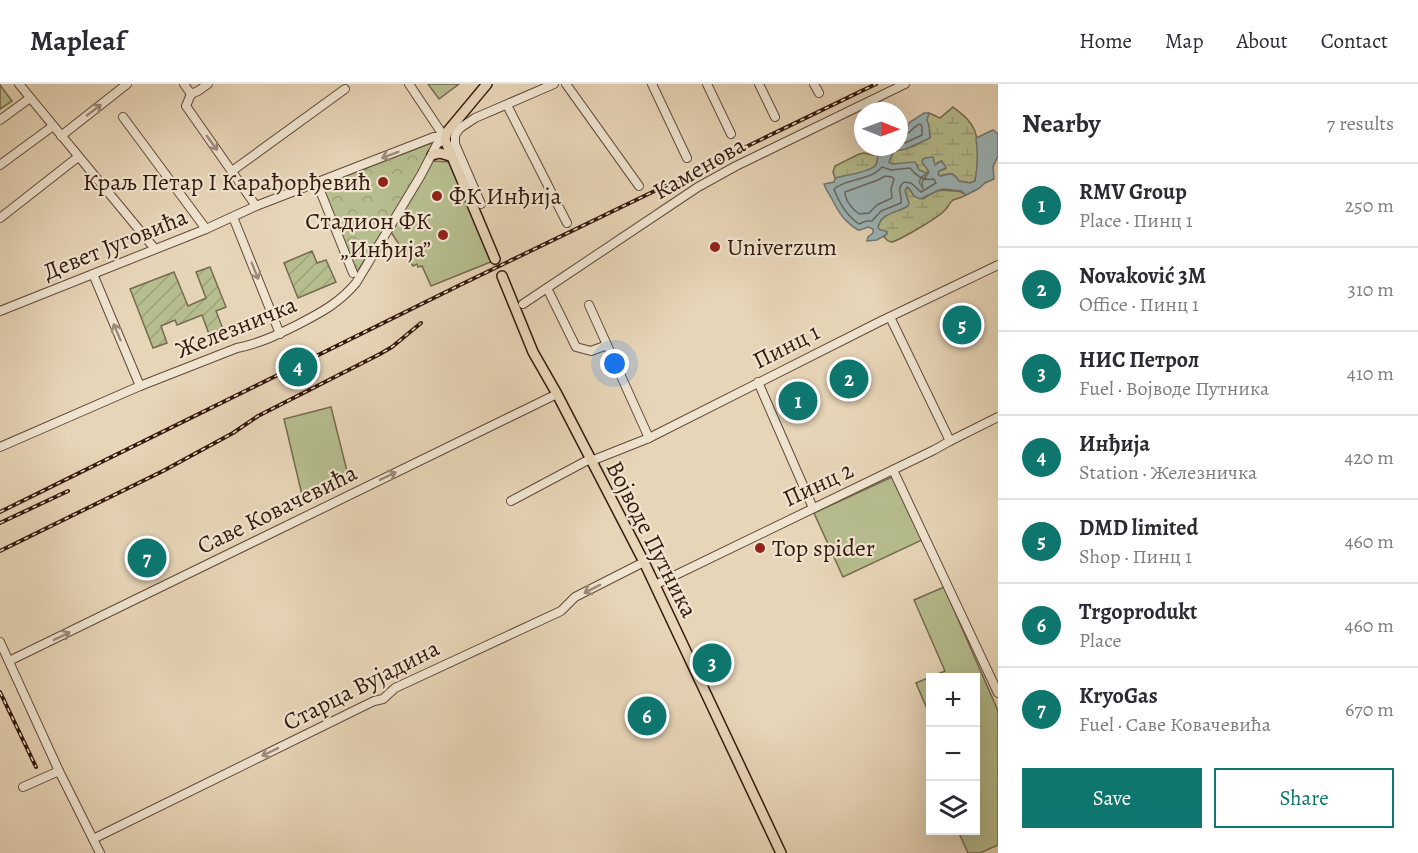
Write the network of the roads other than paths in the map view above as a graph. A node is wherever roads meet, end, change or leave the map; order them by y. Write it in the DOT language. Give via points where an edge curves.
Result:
graph roads {
  1 [pos="19,84"];
  2 [pos="127,84"];
  3 [pos="184,84"];
  4 [pos="208,84"];
  5 [pos="409,84"];
  6 [pos="487,84"];
  7 [pos="554,84"];
  8 [pos="566,84"];
  9 [pos="652,84"];
  10 [pos="707,84"];
  11 [pos="759,84"];
  12 [pos="814,84"];
  13 [pos="905,84"];
  14 [pos="345,89"];
  15 [pos="819,93"];
  16 [pos="191,94"];
  17 [pos="30,98"];
  18 [pos="507,105"];
  19 [pos="466,109"];
  20 [pos="123,117"];
  21 [pos="775,117"];
  22 [pos="476,118"];
  23 [pos="0,120"];
  24 [pos="53,126"];
  25 [pos="731,134"];
  26 [pos="61,136"];
  27 [pos="445,137"];
  28 [pos="432,154"];
  29 [pos="450,156"];
  30 [pos="78,157"];
  31 [pos="687,158"];
  32 [pos="0,165"];
  33 [pos="232,171"];
  34 [pos="316,183"];
  35 [pos="639,186"];
  36 [pos="481,204"];
  37 [pos="256,206"];
  38 [pos="232,217"];
  39 [pos="0,218"];
  40 [pos="567,223"];
  41 [pos="206,229"];
  42 [pos="154,249"];
  43 [pos="495,260"];
  44 [pos="998,265"];
  45 [pos="353,273"];
  46 [pos="93,274"];
  47 [pos="502,276"];
  48 [pos="547,288"];
  49 [pos="523,304"];
  50 [pos="589,305"];
  51 [pos="0,311"];
  52 [pos="890,317"];
  53 [pos="280,334"];
  54 [pos="607,345"];
  55 [pos="758,382"];
  56 [pos="140,386"];
  57 [pos="557,394"];
  58 [pos="998,417"];
  59 [pos="649,438"];
  60 [pos="950,441"];
  61 [pos="0,447"];
  62 [pos="591,460"];
  63 [pos="893,470"];
  64 [pos="511,501"];
  65 [pos="813,508"];
  66 [pos="644,562"];
  67 [pos="655,585"];
  68 [pos="0,642"];
  69 [pos="9,661"];
  70 [pos="998,693"];
  71 [pos="60,771"];
  72 [pos="23,787"];
  73 [pos="93,839"];
  74 [pos="100,853"];
  75 [pos="781,853"];
  1 -- 17 [label="street"];
  26 -- 2 [label="street, one-way"];
  3 -- 16 [label="street"];
  4 -- 16 [label="street"];
  5 -- 27 [label="street"];
  6 -- 19 [label="main road, Железничка"];
  7 -- 18 [label="street"];
  8 -- 35 [label="street"];
  9 -- 31 [label="street"];
  10 -- 25 [label="street"];
  11 -- 21 [label="street"];
  12 -- 15 [label="street"];
  13 -- 48 [label="street, Каменова" via="698,187"];
  14 -- 33 [label="street"];
  16 -- 33 [label="street, one-way" via="186,106"];
  17 -- 23 [label="street"];
  17 -- 24 [label="street"];
  18 -- 22 [label="street"];
  18 -- 40 [label="street"];
  19 -- 22 [label="street"];
  19 -- 27 [label="main road, Железничка"];
  20 -- 41 [label="street"];
  22 -- 36 [label="street" via="460,128 454,139"];
  24 -- 26 [label="street"];
  24 -- 32 [label="street"];
  26 -- 30 [label="street"];
  27 -- 28 [label="street, Железничка"];
  27 -- 29 [label="main road"];
  27 -- 34 [label="street, Девет Југовића, one-way"];
  28 -- 29 [label="main road"];
  28 -- 53 [label="street, Железничка" via="356,283 334,304"];
  29 -- 43 [label="main road"];
  30 -- 39 [label="street"];
  30 -- 42 [label="street"];
  33 -- 37 [label="street"];
  34 -- 37 [label="street, Девет Југовића"];
  34 -- 45 [label="street"];
  37 -- 38 [label="street, Девет Југовића"];
  38 -- 41 [label="street, Девет Југовића"];
  38 -- 53 [label="street, one-way"];
  41 -- 42 [label="street, Девет Југовића"];
  42 -- 46 [label="street, Девет Југовића"];
  44 -- 52 [label="street, Пинц 1"];
  46 -- 51 [label="street, Девет Југовића"];
  56 -- 46 [label="street, one-way"];
  47 -- 57 [label="main road, Војводе Путника" via="533,352"];
  48 -- 49 [label="street, Каменова"];
  48 -- 54 [label="street" via="576,347 591,351"];
  50 -- 54 [label="street"];
  52 -- 55 [label="street, Пинц 1"];
  52 -- 60 [label="street"];
  53 -- 56 [label="street, Железничка"];
  54 -- 59 [label="street"];
  55 -- 59 [label="street, Пинц 1"];
  55 -- 65 [label="street"];
  56 -- 61 [label="street, Железничка"];
  57 -- 62 [label="main road, Војводе Путника"];
  69 -- 57 [label="street, Саве Ковачевића, one-way"];
  58 -- 60 [label="street, Пинц 2"];
  59 -- 62 [label="street, Пинц 1"];
  60 -- 63 [label="street, Пинц 2"];
  62 -- 64 [label="street, Пинц 1"];
  62 -- 66 [label="main road, Војводе Путника"];
  63 -- 65 [label="street, Пинц 2"];
  63 -- 70 [label="street"];
  65 -- 67 [label="street, Пинц 2"];
  66 -- 67 [label="main road, Војводе Путника"];
  66 -- 73 [label="street, Старца Вујадина, one-way" via="575,597 561,611 395,688 383,699"];
  67 -- 75 [label="main road, Војводе Путника"];
  68 -- 69 [label="street"];
  69 -- 71 [label="street"];
  71 -- 72 [label="street"];
  71 -- 73 [label="street"];
  73 -- 74 [label="street"];
}
